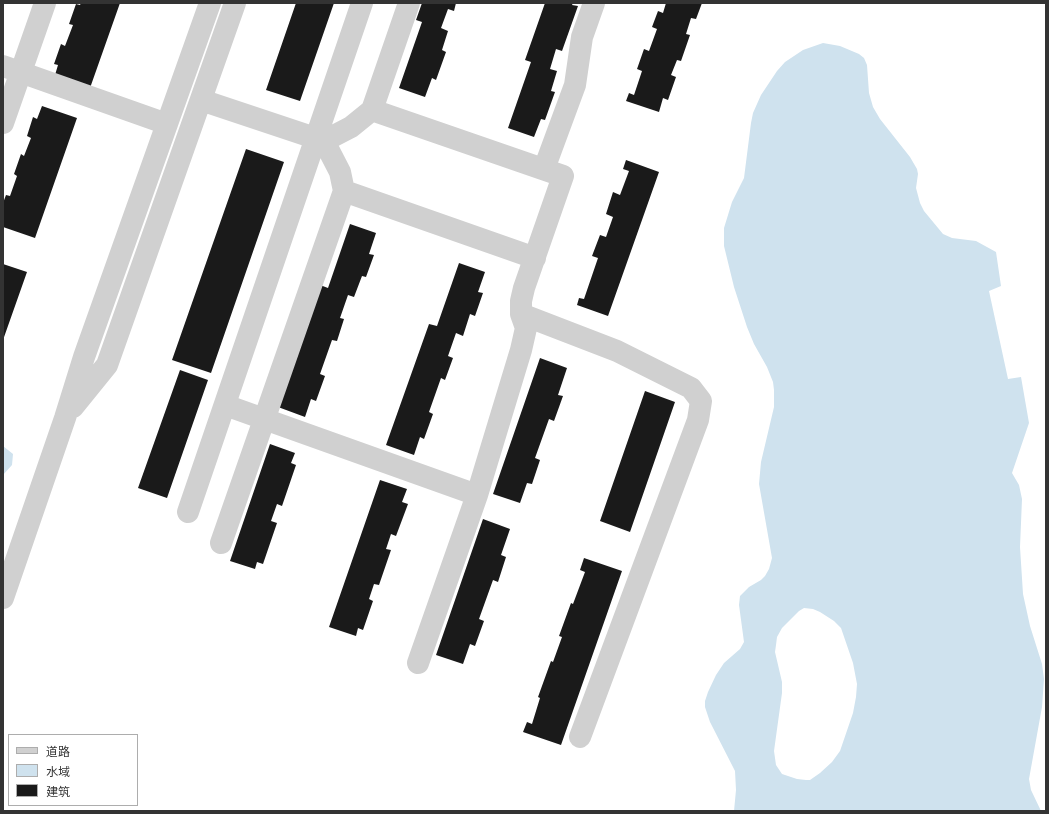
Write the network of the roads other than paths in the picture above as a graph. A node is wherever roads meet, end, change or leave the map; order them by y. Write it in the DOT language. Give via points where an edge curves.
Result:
graph roads {
  1 [pos="45,3"];
  2 [pos="210,3"];
  3 [pos="235,3"];
  4 [pos="362,3"];
  5 [pos="410,3"];
  6 [pos="594,3"];
  7 [pos="12,69"];
  8 [pos="201,100"];
  9 [pos="372,110"];
  10 [pos="3,123"];
  11 [pos="167,124"];
  12 [pos="320,140"];
  13 [pos="544,169"];
  14 [pos="344,191"];
  15 [pos="535,258"];
  16 [pos="521,314"];
  17 [pos="225,405"];
  18 [pos="65,418"];
  19 [pos="264,419"];
  20 [pos="477,495"];
  21 [pos="188,512"];
  22 [pos="221,543"];
  23 [pos="3,598"];
  24 [pos="418,663"];
  25 [pos="580,737"];
  1 -- 7 [label="street"];
  2 -- 11 [label="street"];
  3 -- 8 [label="street"];
  4 -- 12 [label="street"];
  5 -- 9 [label="street"];
  6 -- 13 [label="street" via="582,37 576,85"];
  7 -- 10 [label="street"];
  7 -- 11 [label="street"];
  8 -- 12 [label="street"];
  8 -- 18 [label="street" via="107,365"];
  9 -- 12 [label="street" via="351,127"];
  9 -- 13 [label="street"];
  11 -- 18 [label="street" via="84,357"];
  12 -- 14 [label="street" via="340,172"];
  12 -- 17 [label="street"];
  13 -- 15 [label="street" via="563,176"];
  14 -- 15 [label="street"];
  14 -- 19 [label="street"];
  15 -- 16 [label="street" via="524,288"];
  16 -- 20 [label="street" via="526,328 522,350"];
  16 -- 25 [label="street" via="617,351 691,388 701,400 698,420"];
  17 -- 19 [label="street"];
  17 -- 21 [label="street"];
  18 -- 23 [label="street"];
  19 -- 20 [label="street"];
  19 -- 22 [label="street"];
  20 -- 24 [label="street"];
}
